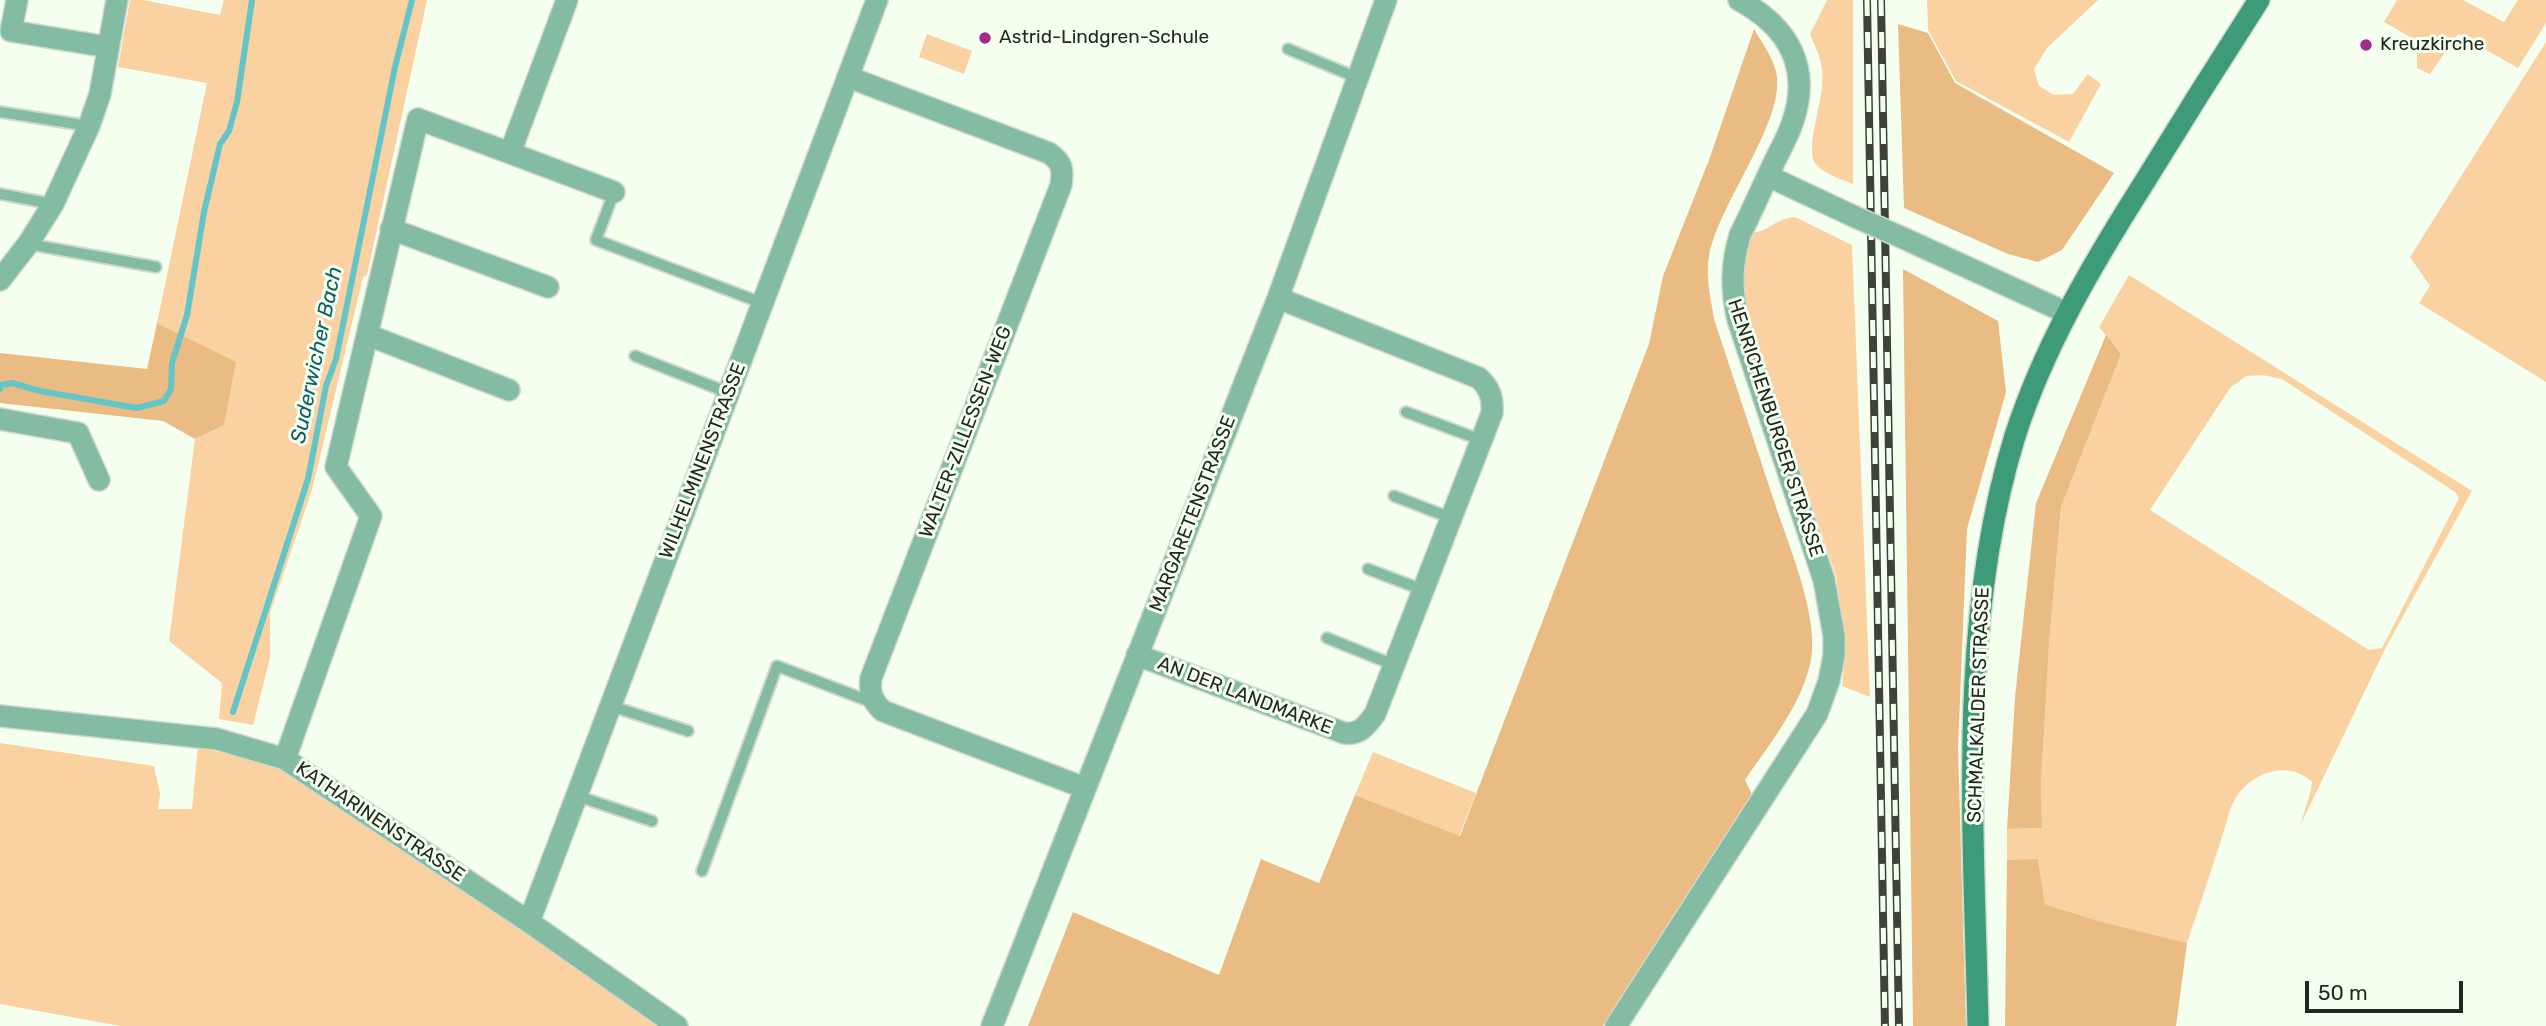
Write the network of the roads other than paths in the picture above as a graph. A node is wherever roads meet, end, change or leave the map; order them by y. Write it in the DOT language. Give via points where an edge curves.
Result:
graph roads {
  1 [pos="16,0"];
  2 [pos="117,0"];
  3 [pos="567,0"];
  4 [pos="877,0"];
  5 [pos="1386,0"];
  6 [pos="1740,0"];
  7 [pos="2259,0"];
  8 [pos="6,30"];
  9 [pos="108,47"];
  10 [pos="1288,49"];
  11 [pos="848,77"];
  12 [pos="1358,78"];
  13 [pos="0,112"];
  14 [pos="89,126"];
  15 [pos="510,153"];
  16 [pos="1768,176"];
  17 [pos="614,192"];
  18 [pos="0,194"];
  19 [pos="52,204"];
  20 [pos="391,229"];
  21 [pos="28,244"];
  22 [pos="156,267"];
  23 [pos="0,279"];
  24 [pos="548,287"];
  25 [pos="1278,298"];
  26 [pos="762,303"];
  27 [pos="2067,313"];
  28 [pos="368,335"];
  29 [pos="635,356"];
  30 [pos="509,390"];
  31 [pos="729,393"];
  32 [pos="1406,412"];
  33 [pos="0,419"];
  34 [pos="1481,440"];
  35 [pos="99,480"];
  36 [pos="1394,496"];
  37 [pos="1451,518"];
  38 [pos="1368,569"];
  39 [pos="1423,590"];
  40 [pos="1326,638"];
  41 [pos="1138,655"];
  42 [pos="1394,665"];
  43 [pos="874,703"];
  44 [pos="611,706"];
  45 [pos="0,716"];
  46 [pos="688,731"];
  47 [pos="285,759"];
  48 [pos="1085,788"];
  49 [pos="577,796"];
  50 [pos="652,821"];
  51 [pos="702,871"];
  52 [pos="529,922"];
  53 [pos="677,1026"];
  54 [pos="992,1026"];
  55 [pos="1615,1026"];
  56 [pos="1978,1026"];
  1 -- 8 [label="street"];
  2 -- 9 [label="street"];
  3 -- 15 [label="street"];
  4 -- 11 [label="street, WILHELMINENSTRASSE"];
  5 -- 12 [label="street, MARGARETENSTRASSE"];
  6 -- 16 [label="street, HENRICHENBURGER STRASSE" via="1776,25 1792,51 1800,81 1792,124"];
  7 -- 27 [label="main road"];
  8 -- 9 [label="street"];
  9 -- 14 [label="street"];
  10 -- 12 [label="lane"];
  11 -- 26 [label="street, WILHELMINENSTRASSE"];
  11 -- 43 [label="street, WALTER-ZILLESSEN-WEG" via="1049,153 1063,169 1061,185 872,678"];
  12 -- 25 [label="street, MARGARETENSTRASSE"];
  13 -- 14 [label="lane"];
  14 -- 19 [label="street"];
  15 -- 17 [label="street"];
  15 -- 20 [label="street" via="418,119"];
  16 -- 27 [label="street, bridge"];
  16 -- 55 [label="street, HENRICHENBURGER STRASSE" via="1740,235 1732,295 1824,580 1834,655 1817,714"];
  17 -- 26 [label="lane" via="596,240"];
  18 -- 19 [label="lane"];
  19 -- 21 [label="street"];
  20 -- 24 [label="street"];
  20 -- 28 [label="street"];
  21 -- 22 [label="lane"];
  21 -- 23 [label="street"];
  25 -- 34 [label="street, AN DER LANDMARKE" via="1479,377 1493,398"];
  25 -- 41 [label="street, MARGARETENSTRASSE"];
  26 -- 31 [label="street, WILHELMINENSTRASSE"];
  27 -- 56 [label="main road, SCHMALKALDER STRASSE" via="2016,433 1984,578 1974,719"];
  28 -- 30 [label="street"];
  28 -- 47 [label="street" via="336,467 370,516"];
  29 -- 31 [label="lane"];
  31 -- 44 [label="street, WILHELMINENSTRASSE"];
  32 -- 34 [label="lane"];
  33 -- 35 [label="street" via="78,433"];
  34 -- 37 [label="street, AN DER LANDMARKE"];
  36 -- 37 [label="lane"];
  37 -- 39 [label="street, AN DER LANDMARKE"];
  38 -- 39 [label="lane"];
  39 -- 42 [label="street, AN DER LANDMARKE"];
  40 -- 42 [label="lane"];
  41 -- 42 [label="street, AN DER LANDMARKE" via="1354,734 1376,713"];
  41 -- 48 [label="street, MARGARETENSTRASSE"];
  43 -- 48 [label="street" via="883,711"];
  43 -- 51 [label="lane" via="777,666"];
  44 -- 46 [label="lane"];
  44 -- 49 [label="street, WILHELMINENSTRASSE"];
  45 -- 47 [label="street, KATHARINENSTRASSE" via="217,739"];
  47 -- 52 [label="street, KATHARINENSTRASSE"];
  48 -- 54 [label="street, MARGARETENSTRASSE"];
  49 -- 50 [label="lane"];
  49 -- 52 [label="street, WILHELMINENSTRASSE"];
  52 -- 53 [label="street, KATHARINENSTRASSE"];
}
